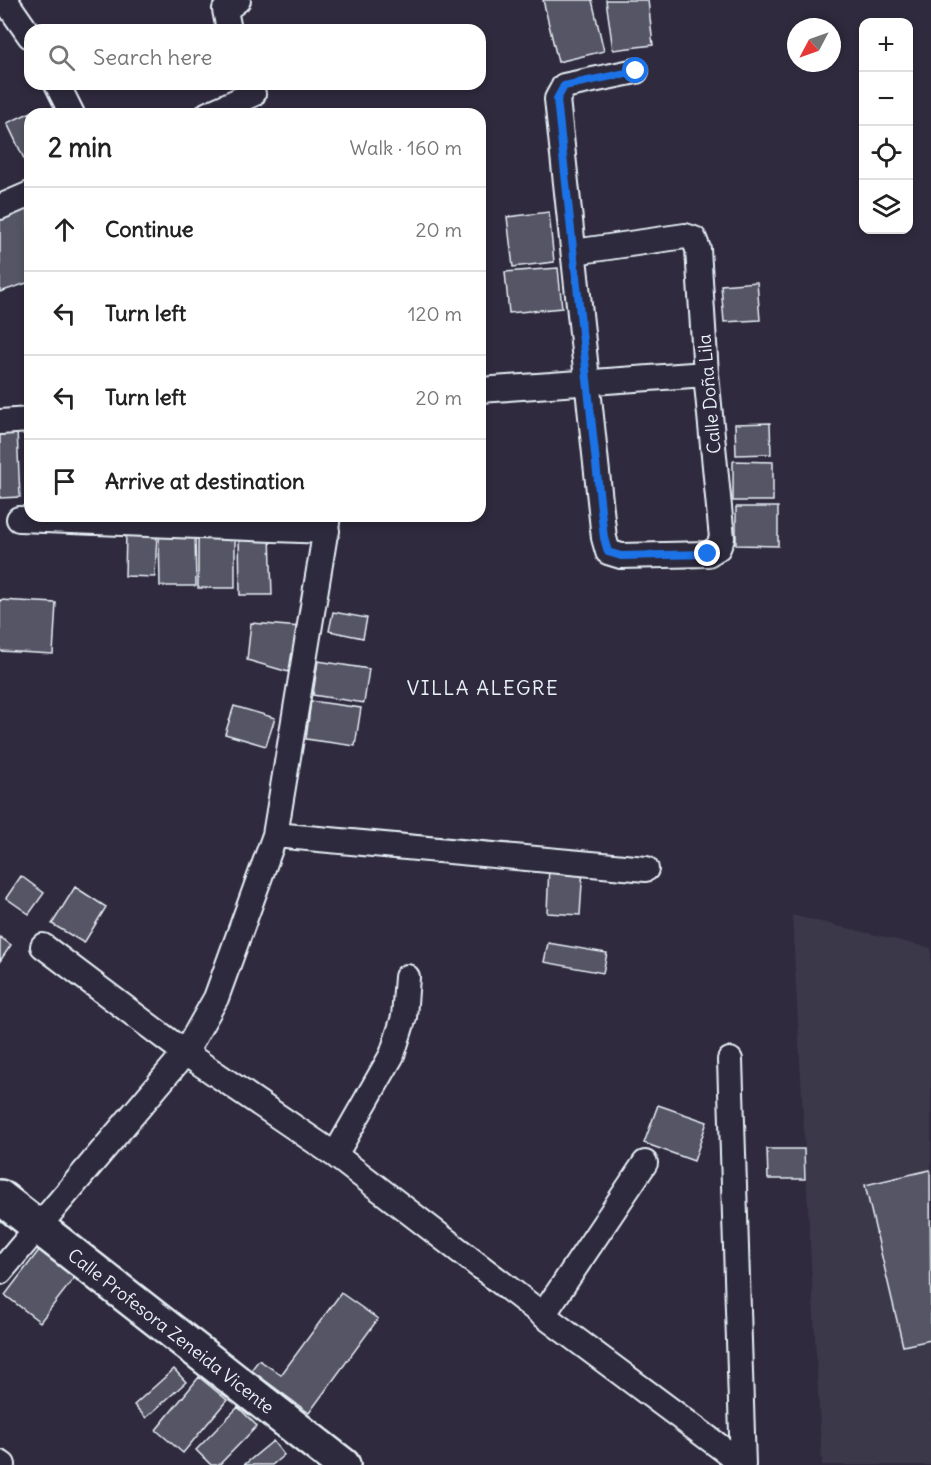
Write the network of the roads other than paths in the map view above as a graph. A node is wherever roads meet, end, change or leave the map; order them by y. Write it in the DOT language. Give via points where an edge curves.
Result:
graph roads {
  1 [pos="5,0"];
  2 [pos="238,0"];
  3 [pos="228,24"];
  4 [pos="24,27"];
  5 [pos="636,71"];
  6 [pos="60,90"];
  7 [pos="255,97"];
  8 [pos="69,108"];
  9 [pos="225,108"];
  10 [pos="24,197"];
  11 [pos="0,207"];
  12 [pos="574,252"];
  13 [pos="706,374"];
  14 [pos="587,382"];
  15 [pos="486,390"];
  16 [pos="24,420"];
  17 [pos="0,422"];
  18 [pos="19,519"];
  19 [pos="24,519"];
  20 [pos="204,522"];
  21 [pos="328,524"];
  22 [pos="275,835"];
  23 [pos="646,869"];
  24 [pos="43,946"];
  25 [pos="407,977"];
  26 [pos="185,1053"];
  27 [pos="730,1060"];
  28 [pos="335,1155"];
  29 [pos="645,1163"];
  30 [pos="0,1197"];
  31 [pos="37,1227"];
  32 [pos="0,1272"];
  33 [pos="543,1315"];
  34 [pos="743,1464"];
  35 [pos="343,1465"];
  1 -- 4 [label="street"];
  2 -- 3 [label="street" via="225,10"];
  5 -- 12 [label="street" via="564,86 559,91"];
  6 -- 8 [label="street"];
  7 -- 9 [label="street"];
  10 -- 11 [label="street"];
  12 -- 13 [label="street, Calle Doña Lila" via="685,236 694,239 698,249"];
  12 -- 14 [label="street"];
  13 -- 14 [label="street"];
  13 -- 14 [label="street, Calle Doña Lila" via="722,538 718,548 708,554 621,556 608,552"];
  14 -- 15 [label="street"];
  16 -- 17 [label="street"];
  18 -- 19 [label="street"];
  20 -- 21 [label="street"];
  21 -- 22 [label="street"];
  22 -- 23 [label="street"];
  22 -- 26 [label="street" via="216,998"];
  24 -- 26 [label="street"];
  25 -- 28 [label="street" via="404,1017 392,1055"];
  26 -- 28 [label="street"];
  26 -- 31 [label="street"];
  27 -- 34 [label="street"];
  28 -- 33 [label="street"];
  29 -- 33 [label="street"];
  30 -- 31 [label="street, Calle Profesora Zeneida Vicente"];
  31 -- 32 [label="street"];
  31 -- 35 [label="street, Calle Profesora Zeneida Vicente"];
  33 -- 34 [label="street"];
}
